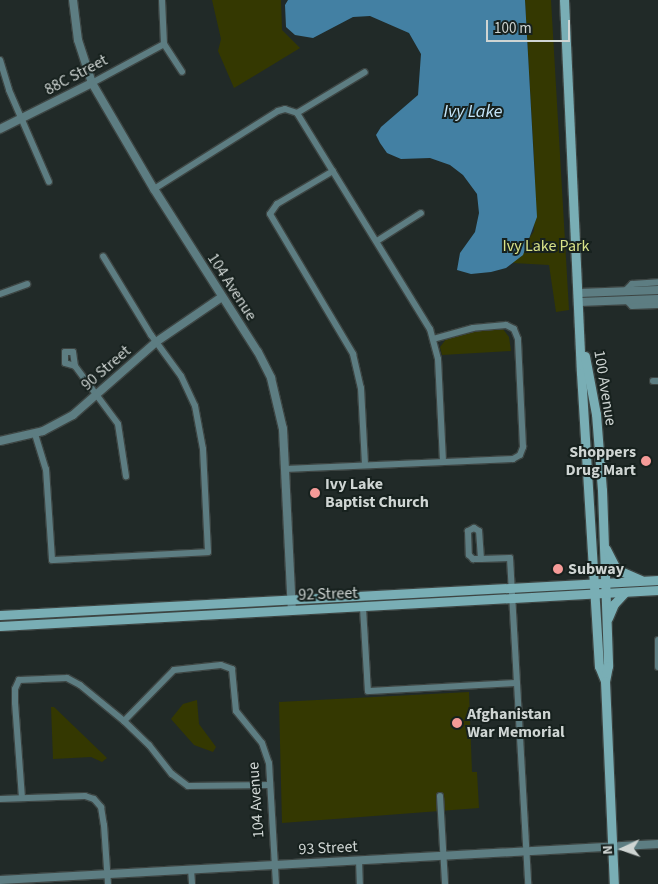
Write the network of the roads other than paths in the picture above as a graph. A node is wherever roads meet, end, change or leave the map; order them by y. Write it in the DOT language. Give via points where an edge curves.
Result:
graph roads {
  1 [pos="73,0"];
  2 [pos="162,0"];
  3 [pos="564,0"];
  4 [pos="164,44"];
  5 [pos="0,60"];
  6 [pos="182,72"];
  7 [pos="365,72"];
  8 [pos="92,83"];
  9 [pos="297,113"];
  10 [pos="21,120"];
  11 [pos="0,129"];
  12 [pos="333,171"];
  13 [pos="49,182"];
  14 [pos="154,189"];
  15 [pos="421,213"];
  16 [pos="377,241"];
  17 [pos="103,256"];
  18 [pos="658,282"];
  19 [pos="27,284"];
  20 [pos="658,290"];
  21 [pos="625,292"];
  22 [pos="0,294"];
  23 [pos="222,297"];
  24 [pos="579,297"];
  25 [pos="658,299"];
  26 [pos="626,300"];
  27 [pos="658,305"];
  28 [pos="433,339"];
  29 [pos="582,339"];
  30 [pos="156,342"];
  31 [pos="75,366"];
  32 [pos="97,394"];
  33 [pos="35,434"];
  34 [pos="0,441"];
  35 [pos="444,461"];
  36 [pos="365,464"];
  37 [pos="285,469"];
  38 [pos="126,476"];
  39 [pos="605,547"];
  40 [pos="481,559"];
  41 [pos="658,580"];
  42 [pos="643,581"];
  43 [pos="600,589"];
  44 [pos="658,590"];
  45 [pos="626,592"];
  46 [pos="512,594"];
  47 [pos="292,601"];
  48 [pos="363,608"];
  49 [pos="292,611"];
  50 [pos="0,616"];
  51 [pos="606,623"];
  52 [pos="0,626"];
  53 [pos="657,640"];
  54 [pos="658,667"];
  55 [pos="605,681"];
  56 [pos="517,683"];
  57 [pos="124,721"];
  58 [pos="270,785"];
  59 [pos="440,796"];
  60 [pos="22,798"];
  61 [pos="0,799"];
  62 [pos="658,844"];
  63 [pos="613,847"];
  64 [pos="526,851"];
  65 [pos="443,856"];
  66 [pos="359,860"];
  67 [pos="275,865"];
  68 [pos="191,869"];
  69 [pos="107,874"];
  70 [pos="0,880"];
  71 [pos="23,881"];
  72 [pos="108,884"];
  73 [pos="192,884"];
  74 [pos="276,884"];
  75 [pos="360,884"];
  76 [pos="444,884"];
  77 [pos="528,884"];
  78 [pos="614,884"];
  1 -- 8 [label="street, 104 Avenue" via="78,40"];
  2 -- 4 [label="street"];
  3 -- 24 [label="main road, 100 Avenue"];
  4 -- 6 [label="street"];
  4 -- 8 [label="street, 88C Street"];
  5 -- 10 [label="street"];
  7 -- 9 [label="street"];
  8 -- 10 [label="street, 88C Street"];
  8 -- 14 [label="street, 104 Avenue"];
  9 -- 12 [label="street"];
  9 -- 14 [label="street" via="285,109 278,111"];
  10 -- 11 [label="street, 88C Street"];
  10 -- 13 [label="street"];
  12 -- 16 [label="street"];
  12 -- 36 [label="street" via="277,204 270,214 353,354 361,388"];
  14 -- 23 [label="street, 104 Avenue"];
  15 -- 16 [label="street"];
  16 -- 28 [label="street" via="421,311"];
  17 -- 30 [label="street"];
  18 -- 21 [label="street" via="632,284"];
  19 -- 22 [label="street"];
  20 -- 21 [label="street"];
  21 -- 24 [label="street"];
  23 -- 30 [label="street, 90 Street"];
  23 -- 37 [label="street, 104 Avenue" via="271,378 282,417"];
  24 -- 26 [label="street"];
  24 -- 29 [label="main road, 100 Avenue"];
  25 -- 26 [label="street"];
  26 -- 27 [label="street" via="632,306"];
  28 -- 35 [label="street" via="438,359"];
  28 -- 35 [label="street" via="473,328 512,327 518,339 523,447 520,456"];
  29 -- 39 [label="main road, 100 Avenue" via="596,414"];
  29 -- 43 [label="main road, 100 Avenue" via="581,373"];
  30 -- 32 [label="street, 90 Street"];
  30 -- 33 [label="street" via="186,385 198,417 208,552 52,560 46,469"];
  31 -- 32 [label="street"];
  32 -- 33 [label="street, 90 Street" via="73,415"];
  32 -- 38 [label="street" via="118,424"];
  33 -- 34 [label="street, 90 Street"];
  35 -- 36 [label="street"];
  36 -- 37 [label="street"];
  37 -- 47 [label="street, 104 Avenue"];
  39 -- 42 [label="main road" via="616,570"];
  39 -- 43 [label="main road, 100 Avenue"];
  40 -- 40 [label="street" via="479,531 474,528 468,531 469,555 473,559"];
  40 -- 46 [label="street" via="510,558"];
  41 -- 42 [label="main road, 92 Street"];
  42 -- 43 [label="main road, 92 Street"];
  43 -- 45 [label="main road, 92 Street"];
  43 -- 46 [label="main road, 92 Street"];
  43 -- 51 [label="main road, 100 Avenue"];
  43 -- 55 [label="main road, 100 Avenue" via="600,666"];
  44 -- 45 [label="main road, 92 Street"];
  45 -- 51 [label="main road" via="614,604"];
  46 -- 47 [label="main road, 92 Street"];
  46 -- 48 [label="main road, 92 Street"];
  46 -- 56 [label="street"];
  47 -- 49 [label="street, 104 Avenue"];
  47 -- 50 [label="main road, 92 Street"];
  48 -- 49 [label="main road, 92 Street"];
  48 -- 56 [label="street" via="368,691"];
  49 -- 52 [label="main road, 92 Street"];
  51 -- 55 [label="main road, 100 Avenue"];
  53 -- 54 [label="street"];
  55 -- 63 [label="main road, 100 Avenue"];
  56 -- 64 [label="street"];
  57 -- 58 [label="street" via="172,774 188,786"];
  57 -- 58 [label="street, 104 Avenue" via="174,670 230,667 236,711 265,748"];
  57 -- 60 [label="street" via="80,685 66,678 19,680 15,703"];
  58 -- 67 [label="street, 104 Avenue"];
  59 -- 65 [label="street"];
  60 -- 61 [label="street"];
  60 -- 69 [label="street" via="85,796 98,803 104,825"];
  62 -- 63 [label="street, 93 Street"];
  63 -- 64 [label="street, 93 Street"];
  63 -- 78 [label="main road, 100 Avenue"];
  64 -- 65 [label="street, 93 Street"];
  64 -- 77 [label="street"];
  65 -- 66 [label="street, 93 Street"];
  65 -- 76 [label="street"];
  66 -- 67 [label="street, 93 Street"];
  66 -- 75 [label="street"];
  67 -- 68 [label="street, 93 Street"];
  67 -- 74 [label="street, 104 Avenue"];
  68 -- 69 [label="street, 93 Street"];
  68 -- 73 [label="street"];
  69 -- 71 [label="street, 93 Street"];
  69 -- 72 [label="street"];
  70 -- 71 [label="street, 93 Street"];
}
